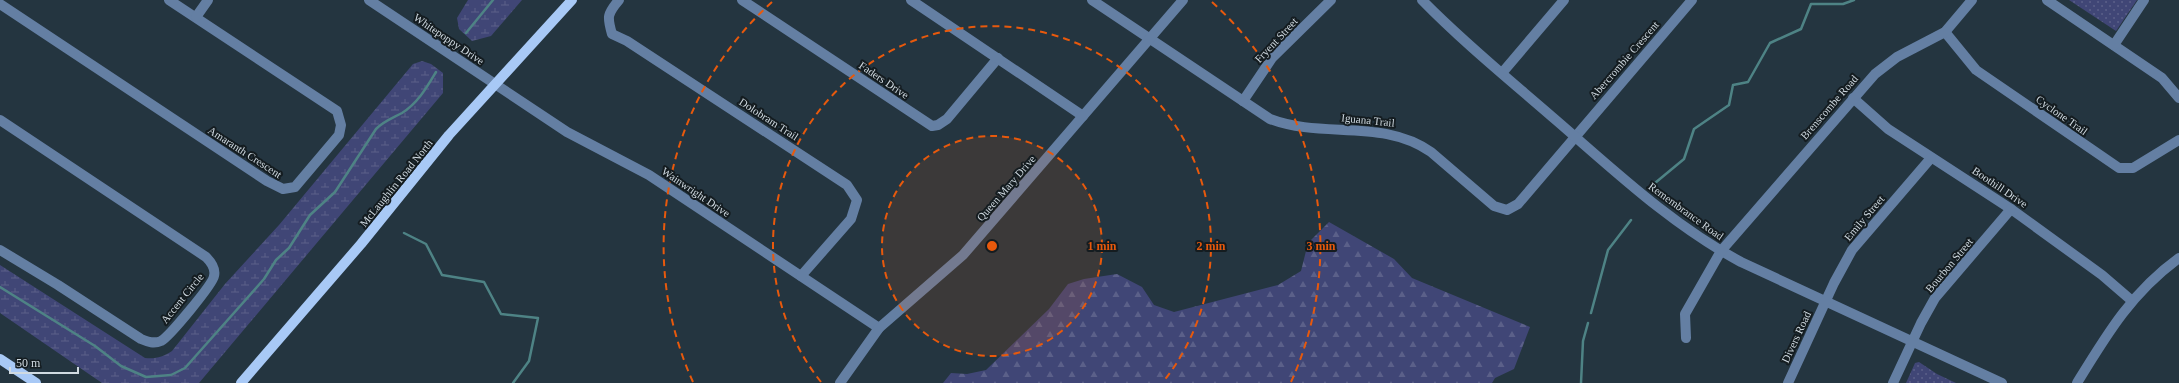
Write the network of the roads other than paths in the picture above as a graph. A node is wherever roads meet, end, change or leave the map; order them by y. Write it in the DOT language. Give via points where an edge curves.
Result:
graph roads {
  1 [pos="169,0"];
  2 [pos="208,0"];
  3 [pos="369,0"];
  4 [pos="572,0"];
  5 [pos="619,0"];
  6 [pos="742,0"];
  7 [pos="911,0"];
  8 [pos="1092,0"];
  9 [pos="1183,0"];
  10 [pos="1331,0"];
  11 [pos="1422,0"];
  12 [pos="1564,0"];
  13 [pos="1692,0"];
  14 [pos="1972,0"];
  15 [pos="2047,0"];
  16 [pos="2144,0"];
  17 [pos="0,4"];
  18 [pos="196,18"];
  19 [pos="1945,32"];
  20 [pos="1149,39"];
  21 [pos="2114,45"];
  22 [pos="998,58"];
  23 [pos="1502,73"];
  24 [pos="496,84"];
  25 [pos="1853,98"];
  26 [pos="2179,98"];
  27 [pos="1243,101"];
  28 [pos="1084,116"];
  29 [pos="0,120"];
  30 [pos="1575,136"];
  31 [pos="2179,140"];
  32 [pos="1931,158"];
  33 [pos="2011,209"];
  34 [pos="0,250"];
  35 [pos="1722,251"];
  36 [pos="2179,258"];
  37 [pos="801,276"];
  38 [pos="2131,300"];
  39 [pos="1826,301"];
  40 [pos="879,328"];
  41 [pos="1686,338"];
  42 [pos="1912,341"];
  43 [pos="0,359"];
  44 [pos="36,383"];
  45 [pos="241,383"];
  46 [pos="840,383"];
  47 [pos="1788,383"];
  48 [pos="1893,383"];
  49 [pos="2002,383"];
  50 [pos="2078,383"];
  1 -- 18 [label="street, Amaranth Crescent"];
  2 -- 18 [label="street"];
  3 -- 24 [label="street, Whitepoppy Drive"];
  4 -- 24 [label="main road, McLaughlin Road North"];
  5 -- 37 [label="street, Dolobram Trail" via="608,17 612,34 627,41 847,185 857,200 851,219"];
  6 -- 22 [label="street, Faders Drive" via="932,126 947,119"];
  7 -- 22 [label="street"];
  8 -- 20 [label="street, Iguana Trail"];
  9 -- 20 [label="street, Queen Mary Drive"];
  10 -- 27 [label="street, Fryent Street" via="1272,58"];
  11 -- 23 [label="street, Remembrance Road" via="1460,38"];
  12 -- 23 [label="street"];
  13 -- 30 [label="street, Abercrombie Crescent"];
  14 -- 19 [label="street, Brenscombe Road"];
  15 -- 21 [label="street"];
  16 -- 21 [label="street"];
  17 -- 18 [label="street, Amaranth Crescent" via="267,181 283,189 295,187 339,135 341,125 337,111"];
  19 -- 25 [label="street, Brenscombe Road" via="1897,57 1875,74"];
  19 -- 31 [label="street, Cyclone Trail" via="1976,70 2119,168 2133,168"];
  20 -- 27 [label="street, Iguana Trail"];
  20 -- 28 [label="street, Queen Mary Drive"];
  21 -- 26 [label="street" via="2162,78"];
  22 -- 28 [label="street"];
  23 -- 30 [label="street, Remembrance Road"];
  24 -- 37 [label="street, Wainwright Drive" via="567,132 649,175"];
  24 -- 45 [label="main road, McLaughlin Road North" via="449,135 362,244"];
  25 -- 32 [label="street, Boothill Drive" via="1888,129"];
  25 -- 35 [label="street, Brenscombe Road"];
  27 -- 30 [label="street, Iguana Trail" via="1270,119 1287,124 1375,131 1408,139 1430,152 1494,206 1504,210 1518,204"];
  28 -- 40 [label="street, Queen Mary Drive" via="963,255"];
  29 -- 34 [label="street, Accent Circle" via="206,258 212,265 214,274 208,287 163,340 152,342 141,339"];
  30 -- 35 [label="street, Remembrance Road" via="1644,196 1701,239"];
  32 -- 33 [label="street, Boothill Drive"];
  32 -- 39 [label="street, Emily Street" via="1852,250"];
  33 -- 38 [label="street, Boothill Drive" via="2102,275"];
  33 -- 42 [label="street, Bourbon Street" via="1935,298"];
  35 -- 39 [label="street, Remembrance Road"];
  35 -- 41 [label="street, Brenscombe Road" via="1685,314"];
  36 -- 38 [label="street"];
  37 -- 40 [label="street, Wainwright Drive"];
  38 -- 50 [label="street"];
  39 -- 42 [label="street, Remembrance Road"];
  39 -- 47 [label="street, Divers Road"];
  40 -- 46 [label="street, Queen Mary Drive"];
  42 -- 48 [label="street, Bourbon Street"];
  42 -- 49 [label="street, Remembrance Road"];
  43 -- 44 [label="main road"];
}
